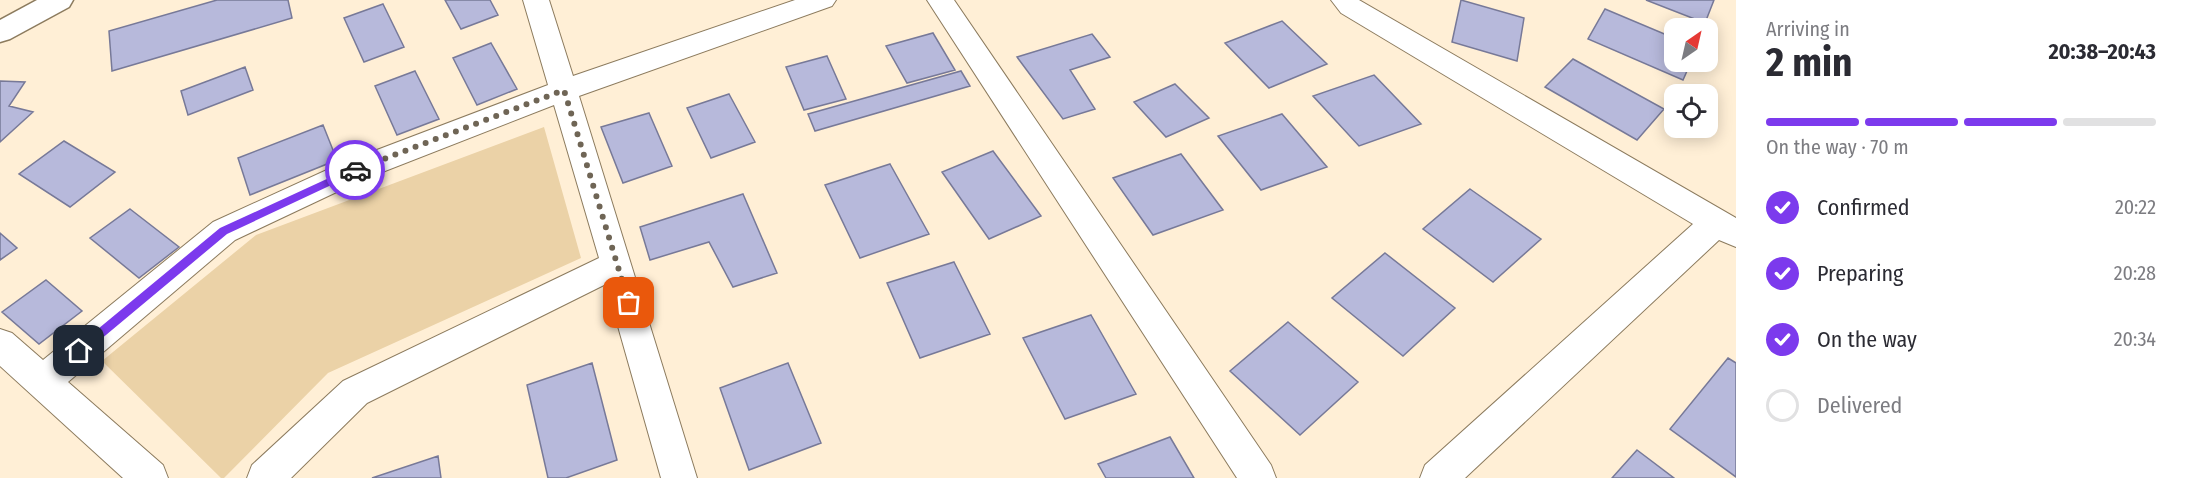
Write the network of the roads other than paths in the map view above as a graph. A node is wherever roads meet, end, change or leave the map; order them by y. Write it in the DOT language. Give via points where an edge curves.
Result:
graph roads {
  1 [pos="59,0"];
  2 [pos="536,0"];
  3 [pos="823,0"];
  4 [pos="940,0"];
  5 [pos="1344,0"];
  6 [pos="0,32"];
  7 [pos="564,90"];
  8 [pos="1726,228"];
  9 [pos="617,264"];
  10 [pos="0,344"];
  11 [pos="42,382"];
  12 [pos="150,478"];
  13 [pos="266,478"];
  14 [pos="679,478"];
  15 [pos="1258,478"];
  16 [pos="1438,478"];
  1 -- 6 [label="street"];
  2 -- 7 [label="street"];
  3 -- 7 [label="street"];
  4 -- 15 [label="street"];
  5 -- 8 [label="street"];
  7 -- 9 [label="street"];
  7 -- 11 [label="street" via="351,172 224,231"];
  8 -- 16 [label="street"];
  9 -- 13 [label="street" via="355,392"];
  9 -- 14 [label="street"];
  10 -- 11 [label="street"];
  11 -- 12 [label="street"];
}
